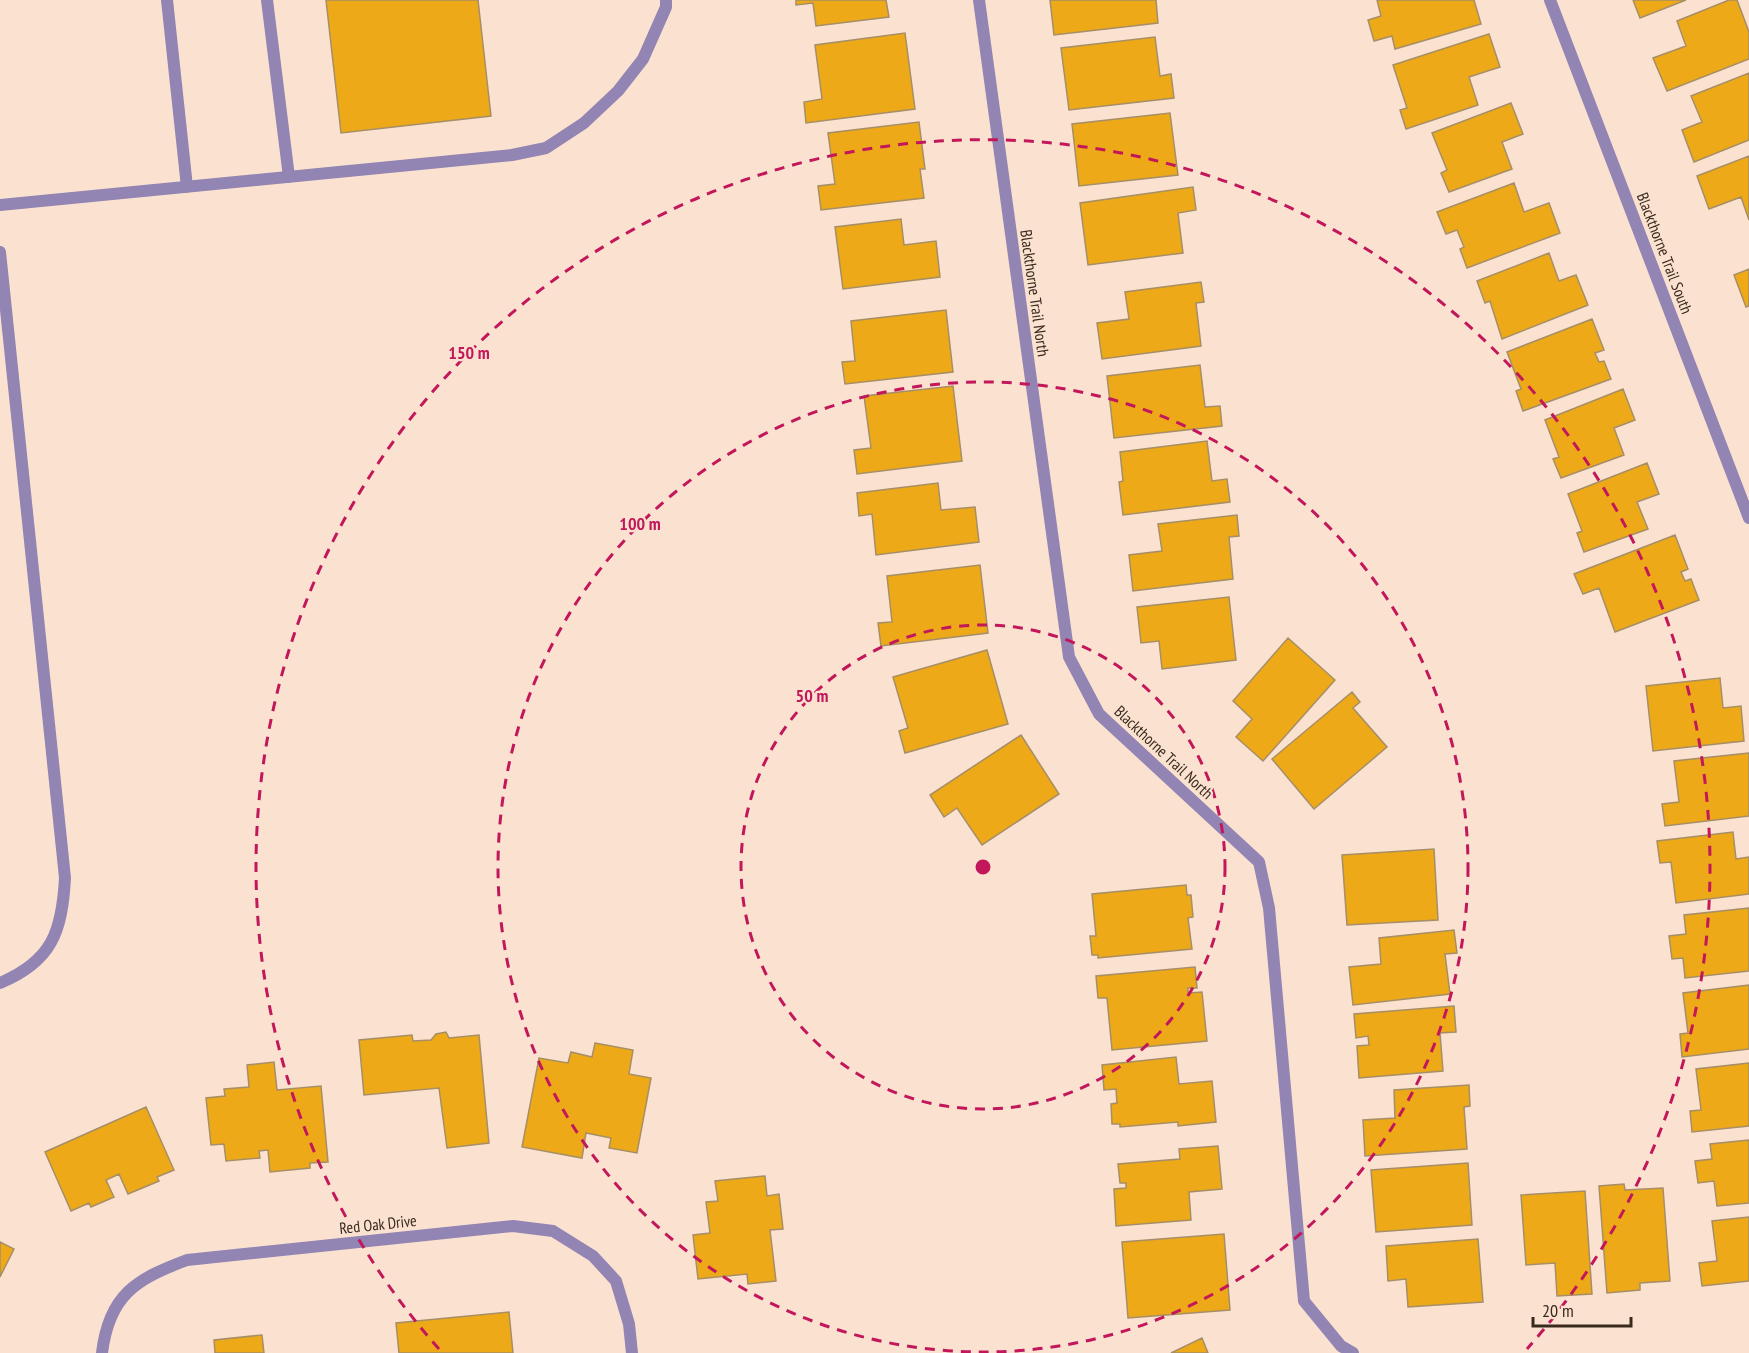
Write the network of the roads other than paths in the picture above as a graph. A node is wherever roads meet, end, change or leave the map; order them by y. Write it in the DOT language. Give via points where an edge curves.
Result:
graph roads {
  1 [pos="167,0"];
  2 [pos="267,0"];
  3 [pos="666,0"];
  4 [pos="979,0"];
  5 [pos="1550,0"];
  6 [pos="289,177"];
  7 [pos="187,187"];
  8 [pos="0,205"];
  9 [pos="0,252"];
  10 [pos="1749,518"];
  11 [pos="0,983"];
  12 [pos="102,1353"];
  13 [pos="632,1353"];
  14 [pos="1353,1353"];
  1 -- 7 [label="street"];
  2 -- 6 [label="street"];
  3 -- 6 [label="street" via="643,59 618,92 584,123 546,148 512,155"];
  4 -- 14 [label="street, Blackthorne Trail North" via="1069,657 1099,714 1258,862 1269,908 1304,1301 1341,1346"];
  5 -- 10 [label="street, Blackthorne Trail South"];
  6 -- 7 [label="street"];
  7 -- 8 [label="street"];
  9 -- 11 [label="street" via="65,878 64,903 49,950 29,970"];
  12 -- 13 [label="street, Red Oak Drive" via="105,1330 121,1299 149,1274 187,1260 513,1226 553,1231 593,1256 616,1281 629,1324"];
}
